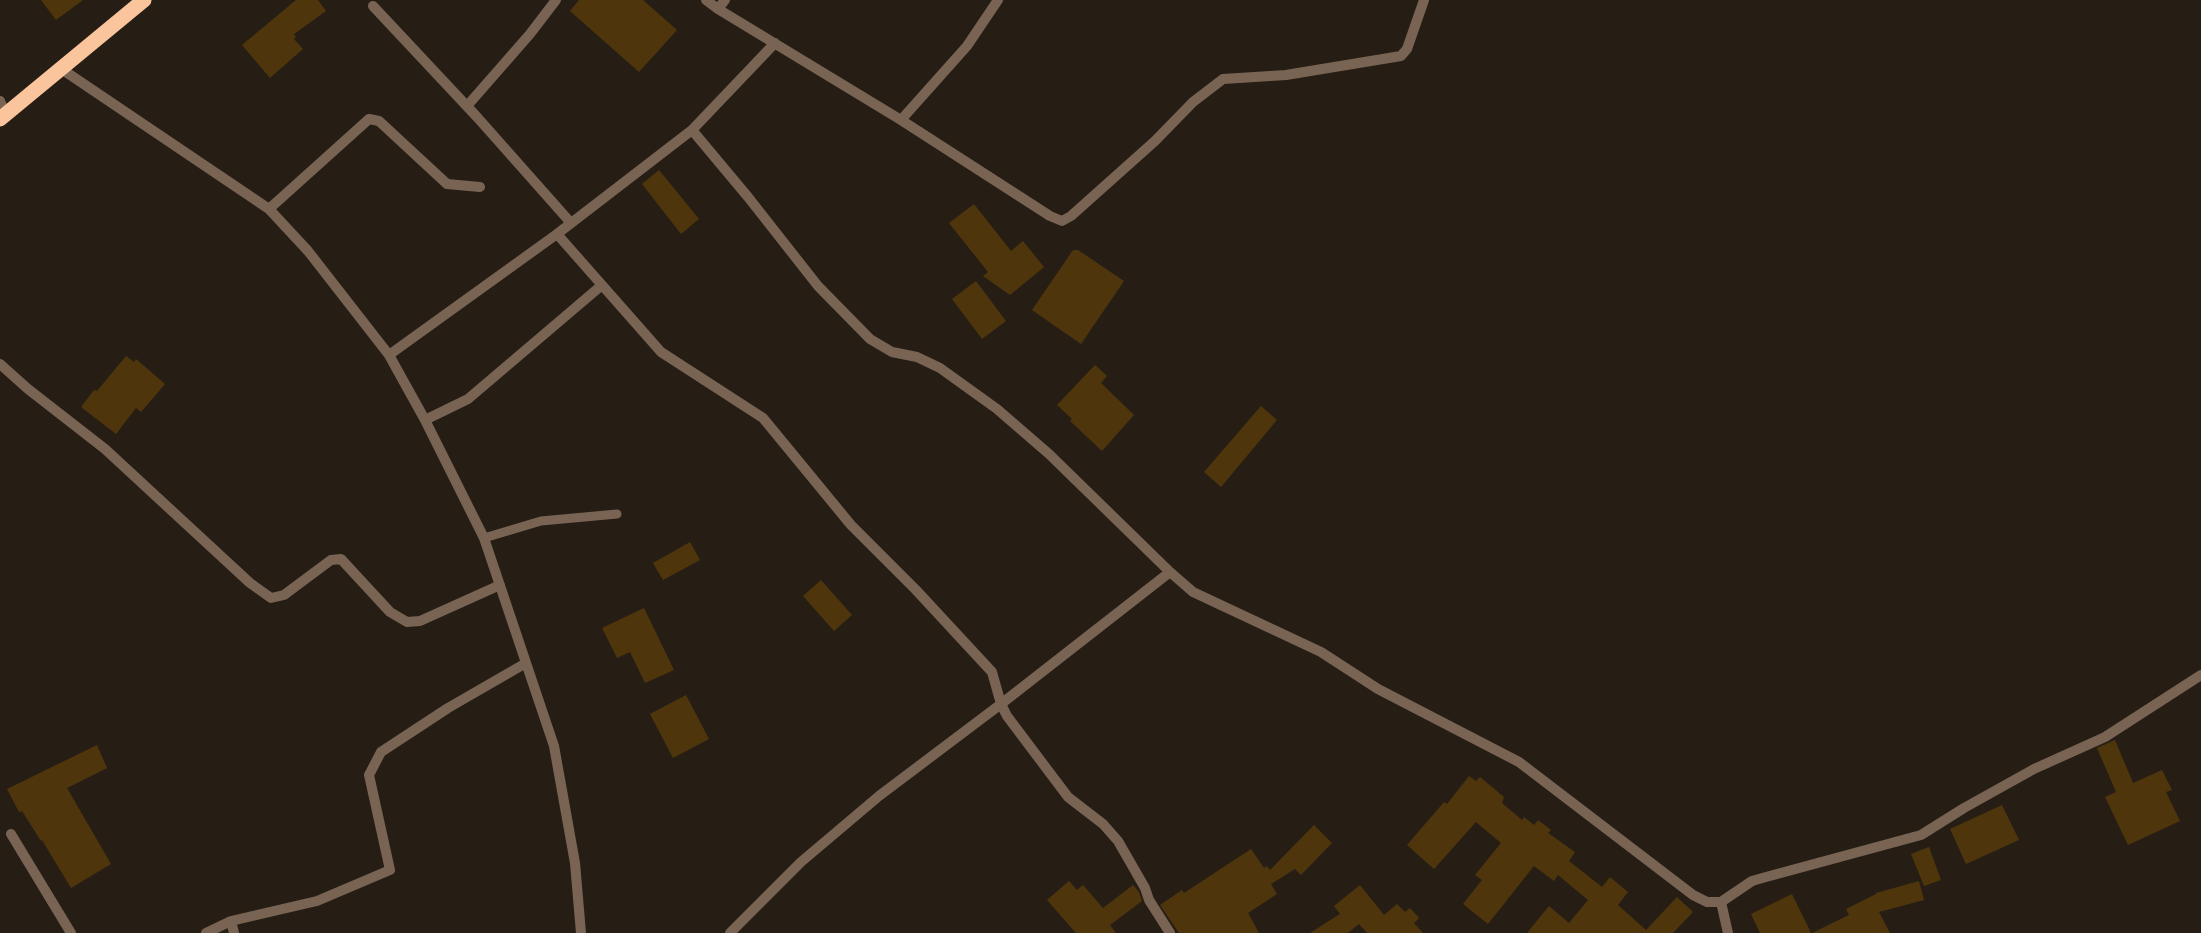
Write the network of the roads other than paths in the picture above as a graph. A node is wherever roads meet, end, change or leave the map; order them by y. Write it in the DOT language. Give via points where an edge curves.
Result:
graph roads {
  1 [pos="144,0"];
  2 [pos="556,0"];
  3 [pos="706,0"];
  4 [pos="725,0"];
  5 [pos="998,0"];
  6 [pos="1424,0"];
  7 [pos="373,6"];
  8 [pos="718,9"];
  9 [pos="774,43"];
  10 [pos="60,68"];
  11 [pos="466,106"];
  12 [pos="2,112"];
  13 [pos="901,120"];
  14 [pos="692,130"];
  15 [pos="480,187"];
  16 [pos="269,209"];
  17 [pos="571,223"];
  18 [pos="557,234"];
  19 [pos="602,285"];
  20 [pos="389,355"];
  21 [pos="0,364"];
  22 [pos="425,420"];
  23 [pos="616,514"];
  24 [pos="484,538"];
  25 [pos="1170,572"];
  26 [pos="500,585"];
  27 [pos="526,664"];
  28 [pos="2201,675"];
  29 [pos="1001,704"];
  30 [pos="11,834"];
  31 [pos="1721,902"];
  32 [pos="231,921"];
  33 [pos="71,933"];
  34 [pos="206,933"];
  35 [pos="234,933"];
  36 [pos="581,933"];
  37 [pos="730,933"];
  38 [pos="1170,933"];
  39 [pos="1728,933"];
  1 -- 10 [label="highway"];
  2 -- 11 [label="street"];
  3 -- 8 [label="street"];
  4 -- 8 [label="street"];
  5 -- 13 [label="street" via="968,46"];
  6 -- 13 [label="street" via="1407,49 1401,56 1286,76 1223,79 1193,102 1156,141 1062,221"];
  7 -- 11 [label="street"];
  8 -- 9 [label="street"];
  9 -- 13 [label="street"];
  9 -- 14 [label="street"];
  10 -- 12 [label="highway"];
  10 -- 16 [label="street"];
  11 -- 17 [label="street"];
  14 -- 17 [label="street"];
  14 -- 25 [label="street" via="818,286 863,333 892,352 917,357 940,368 997,409 1049,454"];
  15 -- 16 [label="street" via="447,184 379,121 369,119"];
  16 -- 20 [label="street" via="308,251"];
  17 -- 18 [label="street"];
  18 -- 19 [label="street"];
  18 -- 20 [label="street"];
  19 -- 22 [label="street" via="468,400"];
  19 -- 29 [label="street" via="661,352 762,418 851,525 992,672"];
  20 -- 22 [label="street"];
  21 -- 26 [label="street" via="105,449 242,577 271,598 284,595 331,560 341,559 390,612 407,622 420,621"];
  22 -- 24 [label="street"];
  23 -- 24 [label="lane" via="541,521"];
  24 -- 26 [label="street"];
  25 -- 29 [label="street"];
  25 -- 31 [label="street" via="1193,592 1321,652 1378,688 1519,762 1694,895 1706,902"];
  26 -- 27 [label="street"];
  27 -- 32 [label="street" via="448,708 381,752 369,776 390,870 317,901"];
  27 -- 36 [label="street" via="554,746 575,864"];
  28 -- 31 [label="street" via="2105,738 2034,769 1921,835 1752,881"];
  29 -- 37 [label="street" via="879,796 801,862"];
  29 -- 38 [label="street" via="1068,797 1103,824 1118,841"];
  30 -- 33 [label="street"];
  31 -- 39 [label="street"];
  32 -- 34 [label="street"];
  32 -- 35 [label="street"];
}
